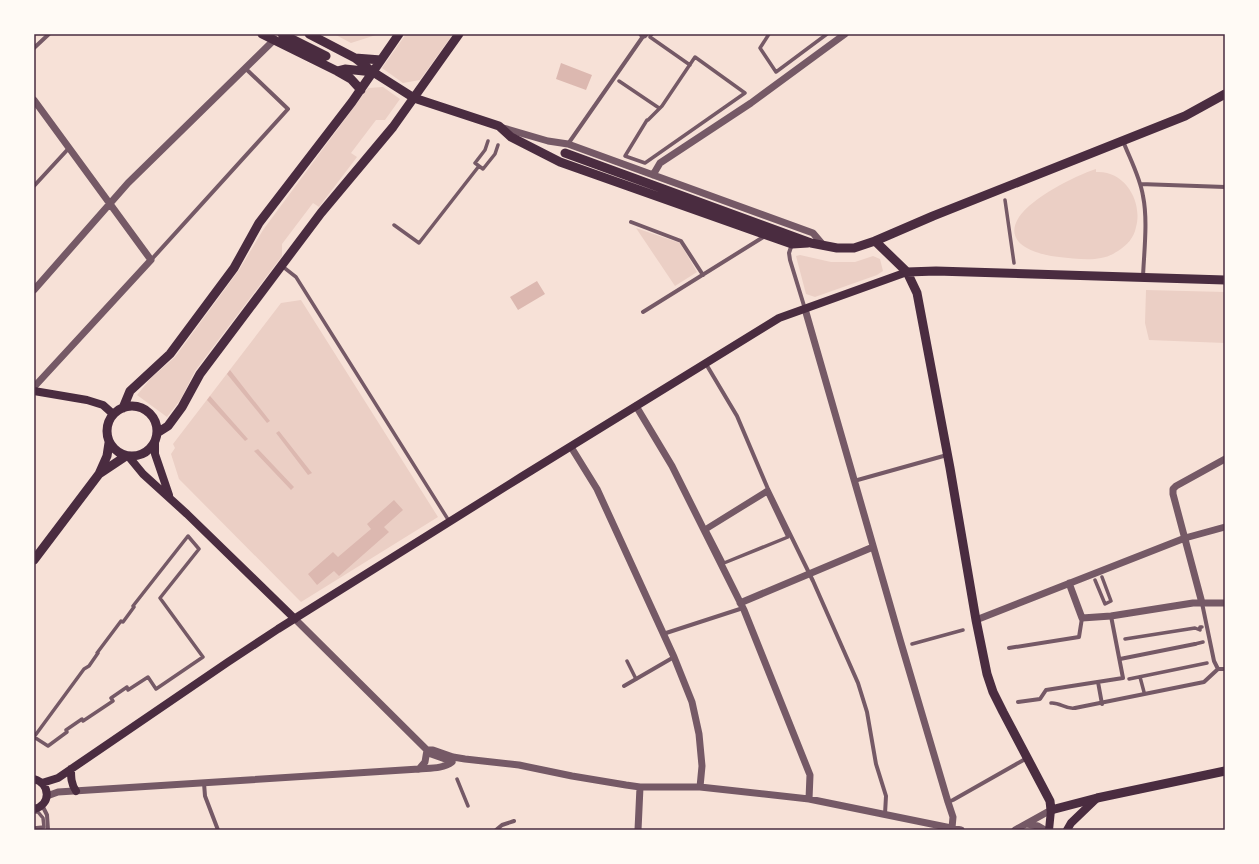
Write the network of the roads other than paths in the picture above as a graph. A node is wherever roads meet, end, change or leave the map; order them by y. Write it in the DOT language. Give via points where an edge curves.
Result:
graph roads {
  1 [pos="50,34"];
  2 [pos="262,34"];
  3 [pos="282,34"];
  4 [pos="309,34"];
  5 [pos="399,34"];
  6 [pos="459,34"];
  7 [pos="769,34"];
  8 [pos="827,34"];
  9 [pos="845,34"];
  10 [pos="647,35"];
  11 [pos="274,40"];
  12 [pos="34,48"];
  13 [pos="326,56"];
  14 [pos="355,58"];
  15 [pos="381,60"];
  16 [pos="690,65"];
  17 [pos="245,68"];
  18 [pos="337,70"];
  19 [pos="373,72"];
  20 [pos="619,81"];
  21 [pos="361,90"];
  22 [pos="1225,94"];
  23 [pos="414,98"];
  24 [pos="34,100"];
  25 [pos="659,108"];
  26 [pos="499,126"];
  27 [pos="488,141"];
  28 [pos="1123,141"];
  29 [pos="568,144"];
  30 [pos="498,145"];
  31 [pos="69,148"];
  32 [pos="565,154"];
  33 [pos="479,166"];
  34 [pos="653,175"];
  35 [pos="1140,184"];
  36 [pos="34,186"];
  37 [pos="1225,188"];
  38 [pos="1005,200"];
  39 [pos="110,203"];
  40 [pos="630,222"];
  41 [pos="394,225"];
  42 [pos="767,235"];
  43 [pos="875,241"];
  44 [pos="811,243"];
  45 [pos="792,244"];
  46 [pos="824,246"];
  47 [pos="151,260"];
  48 [pos="1014,264"];
  49 [pos="281,266"];
  50 [pos="907,272"];
  51 [pos="703,275"];
  52 [pos="1143,277"];
  53 [pos="1225,280"];
  54 [pos="34,290"];
  55 [pos="805,309"];
  56 [pos="643,312"];
  57 [pos="706,363"];
  58 [pos="34,387"];
  59 [pos="34,391"];
  60 [pos="636,406"];
  61 [pos="122,408"];
  62 [pos="113,414"];
  63 [pos="157,433"];
  64 [pos="110,443"];
  65 [pos="155,443"];
  66 [pos="571,447"];
  67 [pos="947,455"];
  68 [pos="128,456"];
  69 [pos="1225,459"];
  70 [pos="99,474"];
  71 [pos="854,482"];
  72 [pos="768,489"];
  73 [pos="170,497"];
  74 [pos="450,522"];
  75 [pos="1225,527"];
  76 [pos="704,529"];
  77 [pos="788,537"];
  78 [pos="1185,538"];
  79 [pos="873,547"];
  80 [pos="34,560"];
  81 [pos="810,574"];
  82 [pos="1102,577"];
  83 [pos="1095,580"];
  84 [pos="1068,583"];
  85 [pos="160,598"];
  86 [pos="1225,602"];
  87 [pos="1202,603"];
  88 [pos="742,605"];
  89 [pos="1111,616"];
  90 [pos="1082,618"];
  91 [pos="295,619"];
  92 [pos="976,620"];
  93 [pos="1202,627"];
  94 [pos="963,630"];
  95 [pos="663,634"];
  96 [pos="1124,639"];
  97 [pos="1203,642"];
  98 [pos="912,644"];
  99 [pos="1195,644"];
  100 [pos="1009,648"];
  101 [pos="674,657"];
  102 [pos="1120,659"];
  103 [pos="627,661"];
  104 [pos="1207,663"];
  105 [pos="1218,669"];
  106 [pos="1225,669"];
  107 [pos="1140,677"];
  108 [pos="636,679"];
  109 [pos="1129,679"];
  110 [pos="1098,682"];
  111 [pos="624,686"];
  112 [pos="1144,692"];
  113 [pos="1018,702"];
  114 [pos="1051,703"];
  115 [pos="1102,704"];
  116 [pos="1075,708"];
  117 [pos="427,750"];
  118 [pos="1027,758"];
  119 [pos="452,762"];
  120 [pos="501,764"];
  121 [pos="71,769"];
  122 [pos="419,769"];
  123 [pos="1225,771"];
  124 [pos="34,779"];
  125 [pos="458,779"];
  126 [pos="42,783"];
  127 [pos="204,783"];
  128 [pos="640,787"];
  129 [pos="700,787"];
  130 [pos="76,791"];
  131 [pos="47,796"];
  132 [pos="1097,798"];
  133 [pos="809,799"];
  134 [pos="948,802"];
  135 [pos="42,805"];
  136 [pos="468,806"];
  137 [pos="34,810"];
  138 [pos="1051,810"];
  139 [pos="885,814"];
  140 [pos="514,821"];
  141 [pos="1027,824"];
  142 [pos="34,828"];
  143 [pos="952,828"];
  144 [pos="48,830"];
  145 [pos="218,830"];
  146 [pos="496,830"];
  147 [pos="638,830"];
  148 [pos="961,830"];
  149 [pos="1015,830"];
  150 [pos="1045,830"];
  151 [pos="1049,830"];
  152 [pos="1067,830"];
  1 -- 12 [label="street"];
  2 -- 11 [label="main road"];
  3 -- 13 [label="main road"];
  4 -- 14 [label="main road"];
  5 -- 15 [label="main road"];
  6 -- 23 [label="main road"];
  7 -- 8 [label="street" via="760,48 776,72"];
  9 -- 34 [label="street" via="751,103 660,162"];
  10 -- 16 [label="street"];
  10 -- 29 [label="street"];
  11 -- 17 [label="street"];
  11 -- 18 [label="main road"];
  14 -- 15 [label="main road"];
  14 -- 19 [label="main road"];
  15 -- 19 [label="main road"];
  16 -- 25 [label="street"];
  16 -- 25 [label="street" via="695,57 745,93 645,163 625,156 647,120"];
  17 -- 39 [label="street"];
  17 -- 47 [label="street" via="288,109"];
  18 -- 19 [label="main road" via="345,68"];
  18 -- 21 [label="main road" via="351,79"];
  19 -- 21 [label="main road"];
  19 -- 23 [label="main road"];
  20 -- 25 [label="street"];
  21 -- 61 [label="main road" via="259,223 234,268 199,316 170,354 130,391"];
  22 -- 28 [label="main road" via="1184,116"];
  23 -- 26 [label="main road"];
  23 -- 49 [label="main road"];
  24 -- 31 [label="street"];
  26 -- 29 [label="street" via="548,141"];
  26 -- 42 [label="main road" via="511,136 560,162"];
  27 -- 33 [label="street" via="475,163"];
  28 -- 35 [label="street"];
  28 -- 43 [label="main road"];
  29 -- 34 [label="street"];
  30 -- 33 [label="street" via="483,169"];
  31 -- 36 [label="street"];
  31 -- 39 [label="street"];
  32 -- 44 [label="main road"];
  33 -- 41 [label="street" via="419,243"];
  34 -- 46 [label="street" via="813,233"];
  35 -- 37 [label="street"];
  35 -- 52 [label="street" via="1145,211"];
  38 -- 48 [label="street"];
  39 -- 47 [label="street"];
  39 -- 54 [label="street"];
  40 -- 51 [label="street" via="681,241"];
  42 -- 45 [label="main road"];
  42 -- 51 [label="street"];
  43 -- 46 [label="main road" via="854,248"];
  43 -- 50 [label="main road"];
  44 -- 45 [label="main road"];
  44 -- 46 [label="main road"];
  45 -- 55 [label="street" via="790,260"];
  47 -- 58 [label="street"];
  49 -- 63 [label="main road" via="200,374 171,422"];
  49 -- 74 [label="street" via="296,277"];
  50 -- 52 [label="main road"];
  50 -- 55 [label="main road"];
  50 -- 67 [label="main road" via="917,293"];
  51 -- 56 [label="street"];
  52 -- 53 [label="main road"];
  55 -- 57 [label="main road" via="779,318"];
  55 -- 71 [label="street"];
  57 -- 60 [label="main road"];
  57 -- 72 [label="street" via="737,416"];
  59 -- 62 [label="main road" via="87,400 103,405"];
  60 -- 66 [label="main road"];
  60 -- 76 [label="street" via="672,466"];
  61 -- 62 [label="main road"];
  61 -- 63 [label="main road" via="134,406 144,409 156,423"];
  62 -- 64 [label="main road" via="108,424 107,435"];
  63 -- 65 [label="main road"];
  64 -- 68 [label="main road" via="113,449"];
  64 -- 70 [label="main road"];
  65 -- 68 [label="main road" via="149,451 141,455"];
  65 -- 73 [label="main road" via="155,454"];
  66 -- 74 [label="main road"];
  66 -- 95 [label="street" via="597,489"];
  67 -- 71 [label="street"];
  67 -- 92 [label="main road"];
  68 -- 70 [label="main road"];
  68 -- 73 [label="main road" via="143,474"];
  69 -- 78 [label="street" via="1173,489"];
  70 -- 80 [label="main road"];
  71 -- 79 [label="street"];
  72 -- 76 [label="street"];
  72 -- 81 [label="street"];
  73 -- 91 [label="main road"];
  74 -- 91 [label="main road"];
  75 -- 78 [label="street"];
  76 -- 88 [label="street"];
  77 -- 77 [label="street" via="724,563 707,530 767,493"];
  78 -- 84 [label="street"];
  78 -- 87 [label="street"];
  79 -- 81 [label="street"];
  79 -- 134 [label="street"];
  81 -- 88 [label="street"];
  81 -- 139 [label="street" via="858,683 867,712 876,764 886,796"];
  82 -- 83 [label="street" via="1112,601 1105,604"];
  84 -- 90 [label="street"];
  84 -- 92 [label="street"];
  85 -- 85 [label="street" via="203,657 156,689 148,677 128,690 127,687 111,698 113,701 66,730 67,732 48,746 34,737 188,536 199,549"];
  86 -- 87 [label="street"];
  87 -- 89 [label="street"];
  87 -- 105 [label="street" via="1214,661"];
  88 -- 95 [label="street"];
  88 -- 133 [label="street" via="810,775"];
  89 -- 90 [label="street"];
  89 -- 102 [label="street"];
  90 -- 100 [label="street" via="1079,637"];
  91 -- 117 [label="street"];
  91 -- 121 [label="main road"];
  92 -- 118 [label="main road" via="993,692"];
  93 -- 96 [label="street" via="1200,630 1195,628"];
  94 -- 98 [label="street"];
  95 -- 101 [label="street"];
  97 -- 99 [label="street"];
  99 -- 102 [label="street"];
  101 -- 108 [label="street"];
  101 -- 129 [label="street" via="692,702 699,734 702,766"];
  102 -- 110 [label="street" via="1123,678"];
  103 -- 108 [label="street"];
  104 -- 107 [label="street"];
  105 -- 106 [label="street"];
  105 -- 115 [label="street" via="1204,682"];
  107 -- 109 [label="street"];
  107 -- 112 [label="street"];
  108 -- 111 [label="street"];
  110 -- 113 [label="street" via="1046,690 1040,699"];
  110 -- 115 [label="street"];
  114 -- 116 [label="street"];
  115 -- 116 [label="street"];
  117 -- 119 [label="street"];
  117 -- 120 [label="street" via="453,757"];
  117 -- 122 [label="street" via="425,762"];
  118 -- 134 [label="street"];
  118 -- 138 [label="main road" via="1050,801"];
  119 -- 120 [label="street"];
  119 -- 122 [label="street" via="441,767"];
  120 -- 128 [label="street" via="626,790"];
  121 -- 126 [label="main road" via="58,778"];
  121 -- 130 [label="main road" via="71,779"];
  122 -- 127 [label="street"];
  123 -- 132 [label="main road"];
  124 -- 126 [label="main road"];
  125 -- 136 [label="street"];
  126 -- 131 [label="main road"];
  127 -- 130 [label="street"];
  127 -- 145 [label="street" via="205,796"];
  128 -- 129 [label="street"];
  128 -- 147 [label="street"];
  129 -- 133 [label="street"];
  130 -- 131 [label="street" via="58,792"];
  131 -- 135 [label="main road"];
  132 -- 138 [label="main road"];
  132 -- 152 [label="main road"];
  133 -- 139 [label="street"];
  134 -- 143 [label="street" via="953,817"];
  135 -- 137 [label="main road"];
  135 -- 144 [label="street" via="47,816"];
  137 -- 142 [label="street" via="43,818 44,827"];
  138 -- 141 [label="street"];
  138 -- 151 [label="main road"];
  139 -- 143 [label="street"];
  140 -- 146 [label="street"];
  141 -- 149 [label="street"];
  141 -- 150 [label="street"];
  143 -- 148 [label="street"];
}
